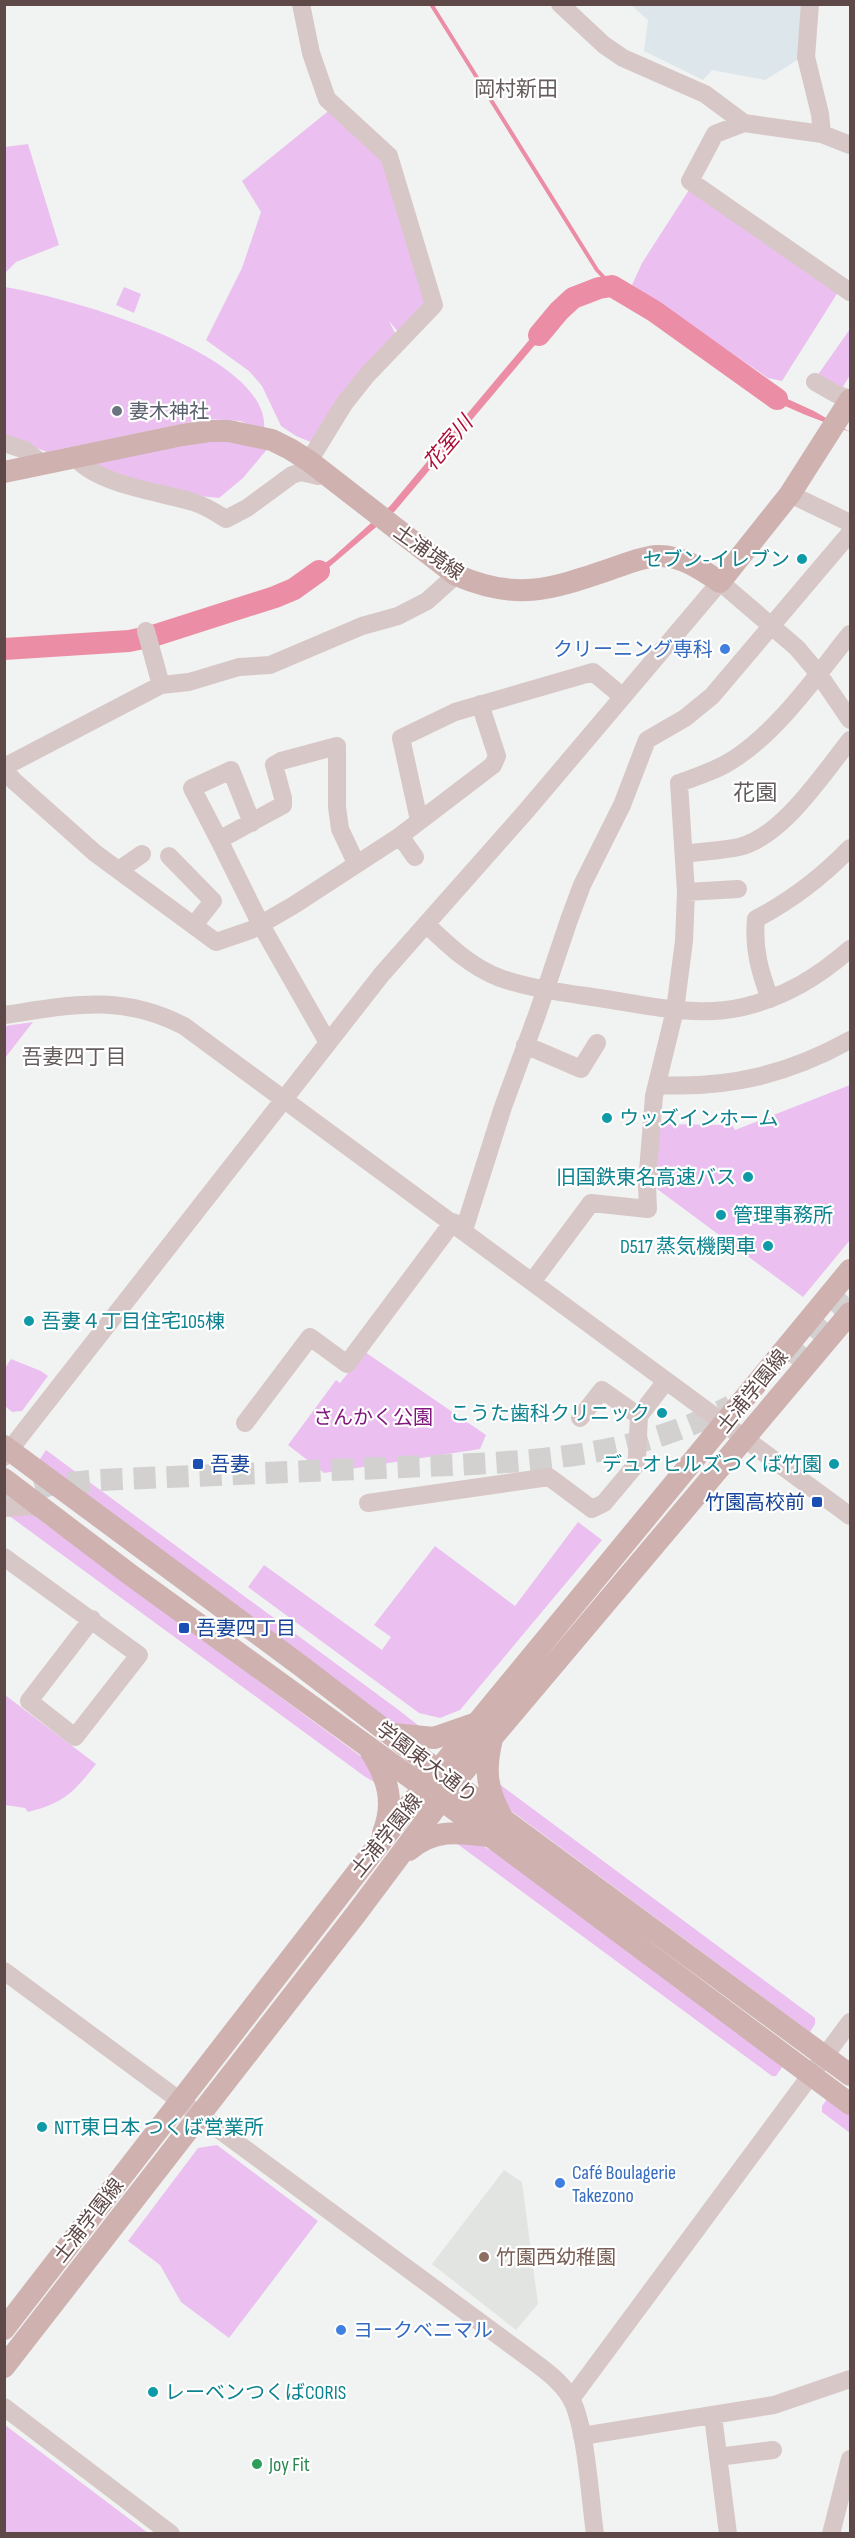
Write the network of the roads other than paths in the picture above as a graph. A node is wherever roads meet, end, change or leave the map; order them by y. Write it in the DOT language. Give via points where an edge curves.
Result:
graph roads {
  1 [pos="301,4"];
  2 [pos="560,4"];
  3 [pos="810,4"];
  4 [pos="725,107"];
  5 [pos="744,123"];
  6 [pos="715,134"];
  7 [pos="822,134"];
  8 [pos="850,145"];
  9 [pos="850,292"];
  10 [pos="815,382"];
  11 [pos="850,401"];
  12 [pos="4,443"];
  13 [pos="75,457"];
  14 [pos="43,464"];
  15 [pos="315,466"];
  16 [pos="4,472"];
  17 [pos="790,494"];
  18 [pos="850,523"];
  19 [pos="850,533"];
  20 [pos="456,575"];
  21 [pos="720,582"];
  22 [pos="772,626"];
  23 [pos="850,634"];
  24 [pos="147,637"];
  25 [pos="818,673"];
  26 [pos="161,685"];
  27 [pos="623,697"];
  28 [pos="480,704"];
  29 [pos="850,720"];
  30 [pos="850,740"];
  31 [pos="4,767"];
  32 [pos="419,820"];
  33 [pos="252,823"];
  34 [pos="400,836"];
  35 [pos="219,840"];
  36 [pos="850,848"];
  37 [pos="142,854"];
  38 [pos="684,854"];
  39 [pos="169,855"];
  40 [pos="415,856"];
  41 [pos="356,863"];
  42 [pos="119,870"];
  43 [pos="738,889"];
  44 [pos="686,892"];
  45 [pos="194,925"];
  46 [pos="261,925"];
  47 [pos="427,925"];
  48 [pos="850,949"];
  49 [pos="546,990"];
  50 [pos="770,999"];
  51 [pos="675,1010"];
  52 [pos="4,1015"];
  53 [pos="850,1040"];
  54 [pos="327,1041"];
  55 [pos="597,1043"];
  56 [pos="525,1045"];
  57 [pos="657,1085"];
  58 [pos="282,1098"];
  59 [pos="458,1226"];
  60 [pos="850,1270"];
  61 [pos="532,1282"];
  62 [pos="850,1313"];
  63 [pos="666,1381"];
  64 [pos="639,1416"];
  65 [pos="580,1418"];
  66 [pos="245,1424"];
  67 [pos="725,1424"];
  68 [pos="745,1439"];
  69 [pos="6,1454"];
  70 [pos="4,1479"];
  71 [pos="368,1503"];
  72 [pos="4,1508"];
  73 [pos="45,1510"];
  74 [pos="850,1516"];
  75 [pos="4,1557"];
  76 [pos="92,1619"];
  77 [pos="485,1729"];
  78 [pos="388,1732"];
  79 [pos="367,1746"];
  80 [pos="439,1785"];
  81 [pos="497,1828"];
  82 [pos="379,1843"];
  83 [pos="395,1863"];
  84 [pos="4,1971"];
  85 [pos="850,2022"];
  86 [pos="825,2056"];
  87 [pos="850,2075"];
  88 [pos="811,2076"];
  89 [pos="180,2100"];
  90 [pos="850,2104"];
  91 [pos="200,2114"];
  92 [pos="4,2329"];
  93 [pos="4,2367"];
  94 [pos="850,2379"];
  95 [pos="571,2399"];
  96 [pos="4,2408"];
  97 [pos="713,2416"];
  98 [pos="582,2436"];
  99 [pos="773,2450"];
  100 [pos="718,2457"];
  101 [pos="850,2459"];
  102 [pos="171,2534"];
  103 [pos="595,2534"];
  104 [pos="728,2534"];
  105 [pos="831,2534"];
  1 -- 15 [label="street" via="311,53 327,99 389,156 434,305 356,390"];
  2 -- 4 [label="street" via="623,58 705,94"];
  3 -- 7 [label="street" via="806,57"];
  4 -- 5 [label="street"];
  4 -- 6 [label="street"];
  5 -- 6 [label="street"];
  5 -- 7 [label="street"];
  6 -- 9 [label="street" via="690,181"];
  7 -- 8 [label="street"];
  10 -- 11 [label="street"];
  11 -- 17 [label="main road"];
  12 -- 14 [label="street" via="25,450"];
  13 -- 14 [label="main road, 土浦境線"];
  13 -- 15 [label="main road, 土浦境線" via="182,435 229,431 272,440"];
  13 -- 15 [label="street" via="87,470 154,494 191,501 226,519 292,475 301,472 318,476"];
  14 -- 16 [label="main road, 土浦境線"];
  15 -- 20 [label="main road, 土浦境線"];
  17 -- 18 [label="street"];
  17 -- 21 [label="main road"];
  19 -- 22 [label="street"];
  20 -- 21 [label="main road, 土浦境線" via="494,589 520,592 565,584 656,556 684,561"];
  20 -- 26 [label="street" via="427,601 398,616 362,626 270,665 239,667 189,682"];
  21 -- 22 [label="street"];
  21 -- 27 [label="street"];
  22 -- 25 [label="street"];
  22 -- 49 [label="street" via="704,703 647,741 622,805 582,885"];
  23 -- 25 [label="street"];
  24 -- 26 [label="street"];
  25 -- 29 [label="street"];
  25 -- 38 [label="street" via="749,749 714,770 679,783"];
  26 -- 31 [label="street"];
  27 -- 28 [label="street" via="593,672"];
  27 -- 47 [label="street"];
  28 -- 32 [label="street" via="497,762"];
  28 -- 32 [label="street" via="401,738"];
  30 -- 38 [label="street" via="795,807 763,836 739,847"];
  31 -- 42 [label="street" via="13,780"];
  32 -- 34 [label="street"];
  33 -- 35 [label="street"];
  33 -- 35 [label="street" via="231,770 192,788"];
  33 -- 41 [label="street" via="283,805 274,765 337,746 340,829"];
  34 -- 40 [label="street"];
  34 -- 41 [label="street"];
  35 -- 46 [label="street"];
  36 -- 50 [label="street" via="790,901 756,920 758,966"];
  37 -- 42 [label="street"];
  38 -- 44 [label="street"];
  39 -- 45 [label="street" via="213,901"];
  41 -- 46 [label="street"];
  42 -- 45 [label="street"];
  43 -- 44 [label="street"];
  44 -- 51 [label="street"];
  45 -- 46 [label="street" via="216,942"];
  46 -- 54 [label="street"];
  47 -- 49 [label="street" via="482,969"];
  47 -- 54 [label="street"];
  48 -- 50 [label="street" via="808,982"];
  49 -- 51 [label="street"];
  49 -- 56 [label="street"];
  50 -- 51 [label="street" via="724,1010"];
  51 -- 57 [label="street"];
  52 -- 58 [label="street" via="86,1003 154,1012 193,1032"];
  53 -- 57 [label="street" via="740,1082"];
  54 -- 58 [label="street"];
  55 -- 56 [label="street" via="581,1069"];
  56 -- 59 [label="street"];
  57 -- 61 [label="street" via="646,1184 648,1209 591,1203"];
  58 -- 59 [label="street"];
  58 -- 69 [label="street"];
  59 -- 61 [label="street"];
  59 -- 66 [label="street" via="347,1364 310,1337"];
  60 -- 67 [label="main road, 土浦学園線"];
  61 -- 63 [label="street"];
  62 -- 68 [label="main road, 土浦学園線"];
  63 -- 64 [label="street"];
  63 -- 67 [label="street"];
  64 -- 65 [label="street" via="602,1390"];
  64 -- 71 [label="street" via="634,1466 604,1503 592,1509 549,1477"];
  67 -- 68 [label="street"];
  67 -- 77 [label="main road, 土浦学園線"];
  68 -- 74 [label="street"];
  68 -- 77 [label="main road, 土浦学園線" via="567,1651"];
  69 -- 78 [label="main road, 学園東大通り"];
  70 -- 73 [label="main road, 学園東大通り"];
  72 -- 73 [label="street" via="30,1506"];
  73 -- 79 [label="main road, 学園東大通り"];
  75 -- 76 [label="street"];
  76 -- 76 [label="street" via="139,1655 75,1737 29,1701"];
  77 -- 78 [label="main road" via="434,1738"];
  77 -- 80 [label="main road, 土浦学園線"];
  77 -- 81 [label="main road" via="489,1753 487,1778"];
  78 -- 80 [label="main road, 学園東大通り"];
  79 -- 80 [label="main road, 学園東大通り"];
  79 -- 82 [label="main road" via="383,1771 390,1792 389,1814"];
  80 -- 81 [label="main road, 学園東大通り"];
  80 -- 82 [label="main road, 土浦学園線"];
  80 -- 83 [label="main road, 土浦学園線"];
  81 -- 83 [label="main road" via="432,1836 420,1841"];
  81 -- 86 [label="main road, 学園東大通り"];
  81 -- 88 [label="main road, 学園東大通り"];
  82 -- 89 [label="main road, 土浦学園線"];
  83 -- 91 [label="main road, 土浦学園線"];
  84 -- 89 [label="street"];
  85 -- 86 [label="street"];
  86 -- 87 [label="main road, 学園東大通り"];
  86 -- 88 [label="street"];
  88 -- 90 [label="main road, 学園東大通り"];
  88 -- 95 [label="street"];
  89 -- 91 [label="street"];
  89 -- 92 [label="main road, 土浦学園線"];
  91 -- 93 [label="main road, 土浦学園線"];
  91 -- 95 [label="street" via="526,2356"];
  94 -- 97 [label="street" via="774,2405"];
  95 -- 98 [label="street"];
  96 -- 102 [label="street"];
  97 -- 98 [label="street"];
  97 -- 100 [label="street"];
  98 -- 103 [label="street"];
  99 -- 100 [label="street"];
  100 -- 104 [label="street"];
  101 -- 105 [label="street"];
}
